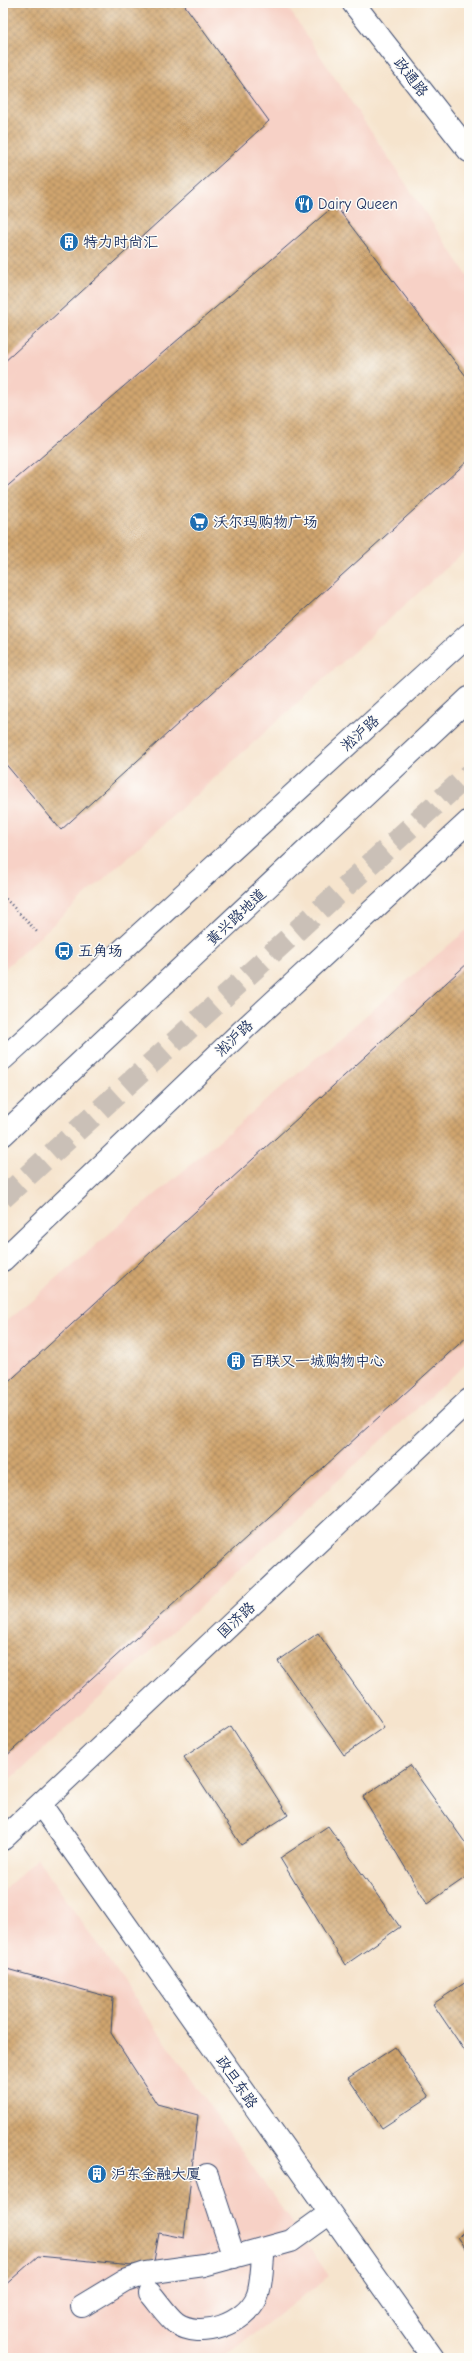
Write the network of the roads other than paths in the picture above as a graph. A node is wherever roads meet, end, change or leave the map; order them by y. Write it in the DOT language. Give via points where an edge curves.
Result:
graph roads {
  1 [pos="353,3"];
  2 [pos="469,151"];
  3 [pos="469,634"];
  4 [pos="469,698"];
  5 [pos="469,821"];
  6 [pos="3,1059"];
  7 [pos="3,1135"];
  8 [pos="3,1260"];
  9 [pos="469,1400"];
  10 [pos="41,1805"];
  11 [pos="3,1839"];
  12 [pos="207,2175"];
  13 [pos="330,2212"];
  14 [pos="264,2248"];
  15 [pos="234,2257"];
  16 [pos="150,2293"];
  17 [pos="82,2306"];
  18 [pos="433,2358"];
  1 -- 2 [label="main road, 政通路"];
  3 -- 6 [label="main road, 淞沪路"];
  4 -- 7 [label="main road, 黄兴路地道"];
  5 -- 8 [label="main road, 淞沪路" via="241,1032"];
  9 -- 10 [label="main road, 国济路"];
  10 -- 11 [label="main road, 国济路"];
  10 -- 13 [label="main road, 政旦东路"];
  12 -- 15 [label="main road"];
  13 -- 14 [label="main road" via="291,2241"];
  13 -- 18 [label="main road, 政旦东路"];
  14 -- 15 [label="main road"];
  14 -- 16 [label="main road" via="258,2296 249,2310 235,2321 215,2328 192,2330 176,2322"];
  15 -- 17 [label="main road" via="125,2280"];
}
